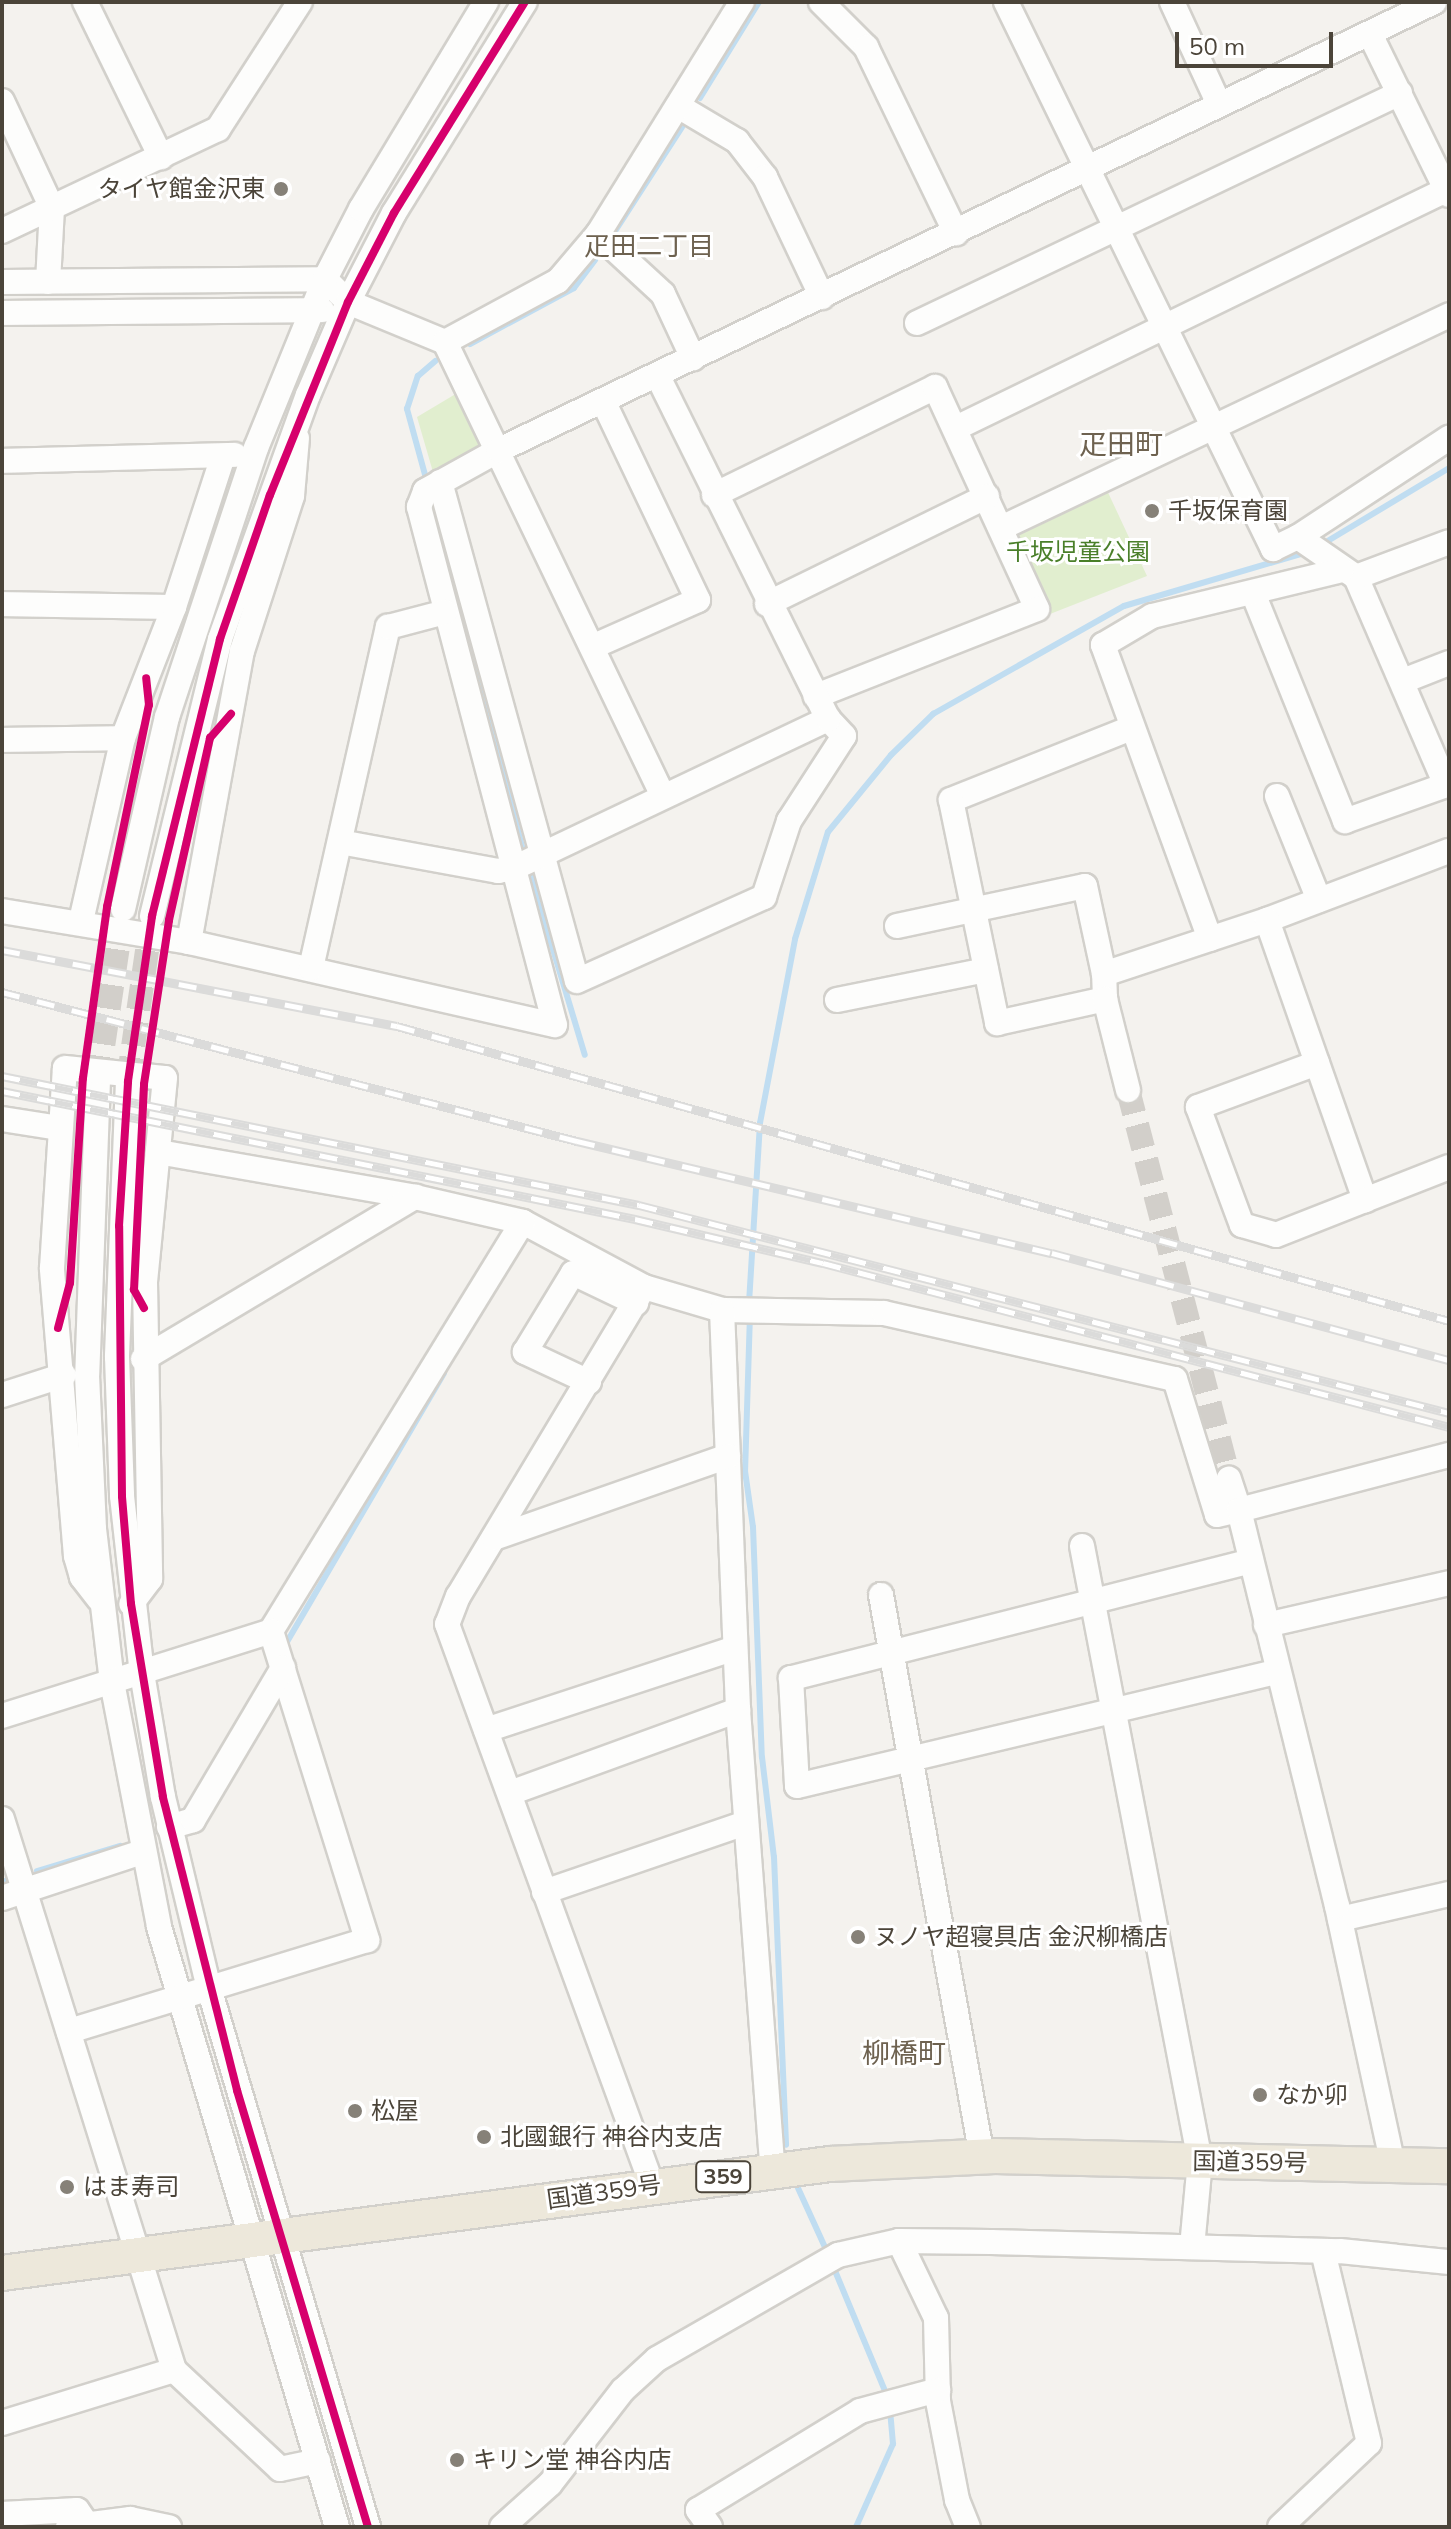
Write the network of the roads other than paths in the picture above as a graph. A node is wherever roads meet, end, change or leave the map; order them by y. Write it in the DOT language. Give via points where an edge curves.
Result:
graph roads {
  1 [pos="85,2"];
  2 [pos="300,2"];
  3 [pos="486,2"];
  4 [pos="525,2"];
  5 [pos="742,2"];
  6 [pos="821,2"];
  7 [pos="1006,2"];
  8 [pos="1172,2"];
  9 [pos="1434,2"];
  10 [pos="1370,34"];
  11 [pos="1400,93"];
  12 [pos="2,101"];
  13 [pos="1219,104"];
  14 [pos="678,106"];
  15 [pos="161,157"];
  16 [pos="1087,168"];
  17 [pos="1448,193"];
  18 [pos="52,208"];
  19 [pos="1117,229"];
  20 [pos="2,231"];
  21 [pos="956,233"];
  22 [pos="598,234"];
  23 [pos="325,279"];
  24 [pos="2,282"];
  25 [pos="48,282"];
  26 [pos="822,297"];
  27 [pos="348,302"];
  28 [pos="2,313"];
  29 [pos="311,313"];
  30 [pos="1449,315"];
  31 [pos="917,323"];
  32 [pos="1166,326"];
  33 [pos="445,342"];
  34 [pos="693,358"];
  35 [pos="657,375"];
  36 [pos="603,401"];
  37 [pos="297,424"];
  38 [pos="956,428"];
  39 [pos="1213,428"];
  40 [pos="1449,438"];
  41 [pos="256,448"];
  42 [pos="499,450"];
  43 [pos="222,459"];
  44 [pos="2,461"];
  45 [pos="433,486"];
  46 [pos="714,495"];
  47 [pos="987,496"];
  48 [pos="1001,528"];
  49 [pos="1449,542"];
  50 [pos="1327,558"];
  51 [pos="1253,593"];
  52 [pos="2,604"];
  53 [pos="767,604"];
  54 [pos="174,607"];
  55 [pos="445,612"];
  56 [pos="592,647"];
  57 [pos="1449,663"];
  58 [pos="1403,681"];
  59 [pos="816,696"];
  60 [pos="828,719"];
  61 [pos="1131,728"];
  62 [pos="123,738"];
  63 [pos="2,740"];
  64 [pos="1448,784"];
  65 [pos="663,796"];
  66 [pos="1277,796"];
  67 [pos="340,842"];
  68 [pos="1449,851"];
  69 [pos="541,855"];
  70 [pos="514,868"];
  71 [pos="1319,900"];
  72 [pos="973,907"];
  73 [pos="123,909"];
  74 [pos="2,911"];
  75 [pos="152,916"];
  76 [pos="1267,920"];
  77 [pos="81,921"];
  78 [pos="897,926"];
  79 [pos="1210,939"];
  80 [pos="189,942"];
  81 [pos="311,968"];
  82 [pos="986,970"];
  83 [pos="1104,974"];
  84 [pos="1105,999"];
  85 [pos="837,1000"];
  86 [pos="1317,1063"];
  87 [pos="98,1080"];
  88 [pos="128,1081"];
  89 [pos="1128,1090"];
  90 [pos="2,1119"];
  91 [pos="59,1128"];
  92 [pos="158,1152"];
  93 [pos="1449,1167"];
  94 [pos="415,1197"];
  95 [pos="1365,1200"];
  96 [pos="523,1222"];
  97 [pos="640,1295"];
  98 [pos="722,1310"];
  99 [pos="143,1359"];
  100 [pos="64,1375"];
  101 [pos="589,1382"];
  102 [pos="2,1395"];
  103 [pos="1449,1455"];
  104 [pos="728,1456"];
  105 [pos="1229,1479"];
  106 [pos="1239,1510"];
  107 [pos="494,1538"];
  108 [pos="1082,1546"];
  109 [pos="1251,1561"];
  110 [pos="1449,1583"];
  111 [pos="881,1595"];
  112 [pos="1092,1600"];
  113 [pos="101,1601"];
  114 [pos="131,1604"];
  115 [pos="1266,1625"];
  116 [pos="735,1648"];
  117 [pos="892,1649"];
  118 [pos="278,1652"];
  119 [pos="1277,1672"];
  120 [pos="142,1673"];
  121 [pos="112,1682"];
  122 [pos="738,1710"];
  123 [pos="1114,1711"];
  124 [pos="2,1716"];
  125 [pos="486,1730"];
  126 [pos="912,1760"];
  127 [pos="510,1793"];
  128 [pos="2,1819"];
  129 [pos="746,1823"];
  130 [pos="169,1827"];
  131 [pos="142,1852"];
  132 [pos="544,1892"];
  133 [pos="1449,1894"];
  134 [pos="14,1895"];
  135 [pos="1340,1919"];
  136 [pos="209,1988"];
  137 [pos="179,1997"];
  138 [pos="69,2031"];
  139 [pos="982,2157"];
  140 [pos="1200,2161"];
  141 [pos="1393,2165"];
  142 [pos="1449,2166"];
  143 [pos="773,2171"];
  144 [pos="652,2185"];
  145 [pos="269,2237"];
  146 [pos="899,2241"];
  147 [pos="1192,2247"];
  148 [pos="1323,2251"];
  149 [pos="139,2254"];
  150 [pos="1449,2262"];
  151 [pos="2,2273"];
  152 [pos="174,2370"];
  153 [pos="938,2390"];
  154 [pos="2,2423"];
  155 [pos="318,2461"];
  156 [pos="2,2514"];
  157 [pos="133,2523"];
  158 [pos="519,2523"];
  159 [pos="78,2526"];
  160 [pos="169,2527"];
  161 [pos="337,2527"];
  162 [pos="368,2527"];
  163 [pos="710,2527"];
  164 [pos="968,2527"];
  165 [pos="1280,2527"];
  1 -- 15 [label="street"];
  2 -- 15 [label="street" via="218,129"];
  3 -- 23 [label="street" via="393,151"];
  4 -- 27 [label="street" via="394,213"];
  5 -- 14 [label="street"];
  6 -- 21 [label="street" via="866,47"];
  7 -- 16 [label="street"];
  8 -- 13 [label="street"];
  9 -- 10 [label="street"];
  10 -- 11 [label="street"];
  10 -- 13 [label="street"];
  11 -- 17 [label="street"];
  11 -- 19 [label="street"];
  12 -- 18 [label="street"];
  13 -- 16 [label="street"];
  14 -- 22 [label="street"];
  14 -- 26 [label="street" via="737,141 765,177"];
  15 -- 18 [label="street"];
  16 -- 19 [label="street"];
  16 -- 21 [label="street"];
  17 -- 32 [label="street"];
  18 -- 20 [label="street"];
  18 -- 25 [label="street"];
  19 -- 31 [label="street"];
  19 -- 32 [label="street"];
  21 -- 26 [label="street"];
  22 -- 33 [label="street" via="558,281"];
  22 -- 34 [label="street" via="663,294"];
  23 -- 25 [label="street"];
  23 -- 27 [label="street"];
  23 -- 29 [label="street"];
  24 -- 25 [label="street"];
  26 -- 34 [label="street"];
  27 -- 29 [label="street"];
  27 -- 33 [label="street"];
  27 -- 37 [label="street"];
  28 -- 29 [label="street"];
  29 -- 41 [label="street"];
  30 -- 39 [label="street"];
  32 -- 38 [label="street"];
  32 -- 39 [label="street"];
  33 -- 42 [label="street"];
  34 -- 35 [label="street"];
  35 -- 36 [label="street"];
  35 -- 46 [label="street"];
  36 -- 42 [label="street"];
  36 -- 56 [label="street" via="698,600"];
  37 -- 75 [label="street" via="220,639"];
  37 -- 80 [label="street" via="292,496 242,651"];
  38 -- 46 [label="street" via="935,387"];
  38 -- 47 [label="street"];
  39 -- 48 [label="street"];
  39 -- 50 [label="street" via="1273,549"];
  40 -- 50 [label="street"];
  41 -- 43 [label="street"];
  41 -- 73 [label="street" via="167,717"];
  42 -- 45 [label="street"];
  42 -- 56 [label="street"];
  43 -- 44 [label="street"];
  43 -- 54 [label="street"];
  45 -- 55 [label="street" via="419,507"];
  45 -- 69 [label="street"];
  46 -- 53 [label="street"];
  47 -- 48 [label="street"];
  47 -- 53 [label="street"];
  48 -- 59 [label="street" via="1037,609"];
  49 -- 50 [label="street"];
  50 -- 51 [label="street"];
  50 -- 58 [label="street"];
  51 -- 61 [label="street" via="1152,616 1103,645"];
  51 -- 64 [label="street" via="1345,821"];
  52 -- 54 [label="street"];
  53 -- 59 [label="street"];
  54 -- 62 [label="street"];
  55 -- 67 [label="street" via="388,627"];
  55 -- 70 [label="street"];
  56 -- 65 [label="street"];
  57 -- 58 [label="street"];
  58 -- 64 [label="street"];
  59 -- 60 [label="street"];
  60 -- 65 [label="street"];
  60 -- 69 [label="street" via="844,736 789,821 764,897 577,981"];
  61 -- 72 [label="street" via="951,800"];
  61 -- 79 [label="street"];
  62 -- 63 [label="street"];
  62 -- 77 [label="street"];
  65 -- 69 [label="street"];
  66 -- 71 [label="street"];
  67 -- 70 [label="street" via="498,871"];
  67 -- 81 [label="street"];
  68 -- 71 [label="street"];
  69 -- 70 [label="street"];
  70 -- 81 [label="street" via="555,1025"];
  71 -- 76 [label="street"];
  72 -- 78 [label="street"];
  72 -- 82 [label="street"];
  72 -- 83 [label="street" via="1085,886"];
  74 -- 77 [label="street"];
  76 -- 79 [label="street"];
  76 -- 86 [label="street"];
  77 -- 80 [label="street"];
  79 -- 83 [label="street"];
  80 -- 81 [label="street"];
  82 -- 84 [label="street" via="997,1023"];
  82 -- 85 [label="street"];
  83 -- 84 [label="street"];
  84 -- 89 [label="street"];
  86 -- 95 [label="street"];
  86 -- 95 [label="street" via="1198,1107 1242,1225 1276,1235"];
  87 -- 113 [label="street" via="87,1375"];
  88 -- 114 [label="street" via="117,1357"];
  90 -- 91 [label="street"];
  91 -- 92 [label="street" via="65,1068 165,1078"];
  91 -- 100 [label="street" via="52,1268"];
  92 -- 94 [label="street"];
  92 -- 99 [label="street"];
  93 -- 95 [label="street"];
  94 -- 96 [label="street"];
  94 -- 99 [label="street"];
  96 -- 97 [label="street"];
  96 -- 118 [label="street"];
  97 -- 98 [label="street"];
  97 -- 101 [label="street"];
  97 -- 101 [label="street" via="573,1273 525,1352"];
  98 -- 104 [label="street"];
  98 -- 106 [label="street" via="884,1313 1175,1379 1217,1515"];
  99 -- 114 [label="street" via="150,1579"];
  100 -- 102 [label="street"];
  100 -- 113 [label="street" via="76,1556 82,1577"];
  101 -- 107 [label="street"];
  103 -- 106 [label="street"];
  104 -- 107 [label="street"];
  104 -- 116 [label="street"];
  105 -- 106 [label="street"];
  106 -- 109 [label="street"];
  107 -- 125 [label="street" via="447,1624"];
  108 -- 112 [label="street"];
  109 -- 112 [label="street"];
  109 -- 115 [label="street"];
  110 -- 115 [label="street"];
  111 -- 117 [label="street"];
  112 -- 117 [label="street"];
  112 -- 123 [label="street"];
  113 -- 121 [label="street"];
  114 -- 120 [label="street"];
  115 -- 119 [label="street"];
  116 -- 122 [label="street"];
  116 -- 125 [label="street"];
  117 -- 126 [label="street"];
  117 -- 126 [label="street" via="791,1678 797,1786"];
  118 -- 120 [label="street"];
  118 -- 130 [label="street" via="193,1820"];
  118 -- 136 [label="street" via="367,1940"];
  119 -- 123 [label="street"];
  119 -- 135 [label="street"];
  120 -- 121 [label="street"];
  120 -- 130 [label="street"];
  121 -- 124 [label="street"];
  121 -- 131 [label="street"];
  122 -- 127 [label="street"];
  122 -- 129 [label="street"];
  123 -- 126 [label="street"];
  123 -- 140 [label="street"];
  125 -- 127 [label="street"];
  126 -- 139 [label="street"];
  127 -- 132 [label="street"];
  128 -- 134 [label="street"];
  129 -- 132 [label="street"];
  129 -- 143 [label="street"];
  130 -- 136 [label="street"];
  131 -- 134 [label="street"];
  131 -- 137 [label="street"];
  132 -- 144 [label="street"];
  133 -- 135 [label="street"];
  134 -- 138 [label="street"];
  135 -- 141 [label="street"];
  136 -- 137 [label="street"];
  136 -- 145 [label="street"];
  137 -- 138 [label="street"];
  137 -- 145 [label="street"];
  138 -- 149 [label="street"];
  139 -- 140 [label="highway, 国道359号 / 359"];
  139 -- 143 [label="highway, 国道359号 / 359"];
  140 -- 141 [label="highway, 国道359号 / 359"];
  140 -- 147 [label="street"];
  141 -- 142 [label="highway, 国道359号 / 359"];
  143 -- 144 [label="highway, 国道359号 / 359"];
  144 -- 145 [label="highway, 国道359号 / 359"];
  145 -- 149 [label="highway, 国道359号 / 359"];
  145 -- 155 [label="street"];
  145 -- 162 [label="street"];
  146 -- 147 [label="street"];
  146 -- 153 [label="street" via="936,2318"];
  146 -- 158 [label="street" via="832,2258 657,2359 623,2390"];
  147 -- 148 [label="street"];
  148 -- 150 [label="street"];
  148 -- 165 [label="street" via="1369,2443"];
  149 -- 151 [label="highway, 国道359号 / 359"];
  149 -- 152 [label="street"];
  152 -- 154 [label="street"];
  152 -- 155 [label="street" via="280,2469"];
  153 -- 163 [label="street" via="860,2411 698,2510"];
  153 -- 164 [label="street" via="957,2500"];
  155 -- 161 [label="street"];
  156 -- 159 [label="street" via="77,2510"];
  157 -- 159 [label="street"];
  157 -- 160 [label="street"];
}
